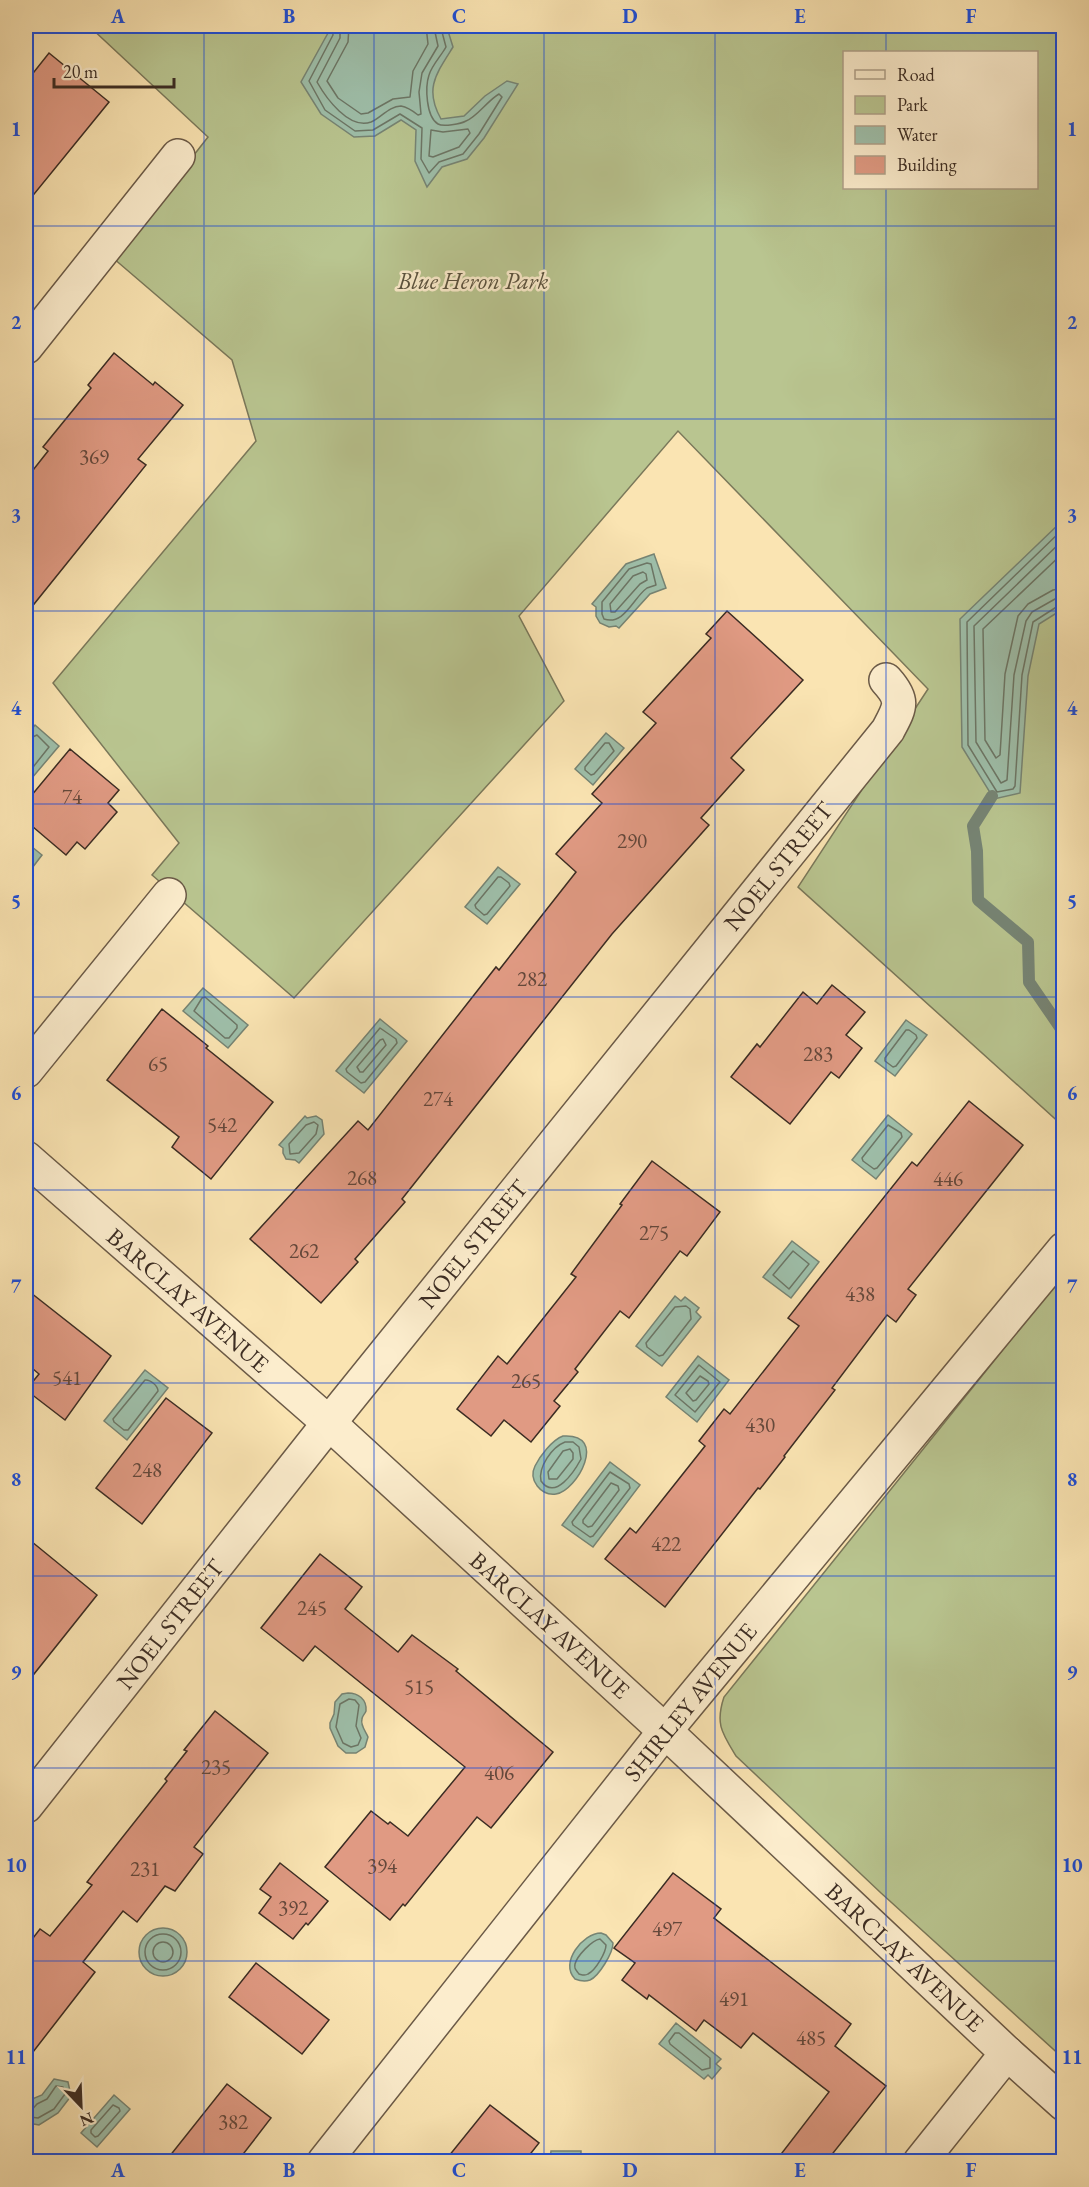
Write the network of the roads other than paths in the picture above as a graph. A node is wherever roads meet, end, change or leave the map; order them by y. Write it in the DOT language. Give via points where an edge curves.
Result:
graph roads {
  1 [pos="178,156"];
  2 [pos="26,347"];
  3 [pos="885,680"];
  4 [pos="169,895"];
  5 [pos="26,1071"];
  6 [pos="26,1158"];
  7 [pos="1064,1249"];
  8 [pos="329,1423"];
  9 [pos="665,1731"];
  10 [pos="26,1806"];
  11 [pos="1007,2053"];
  12 [pos="1064,2104"];
  13 [pos="324,2162"];
  14 [pos="920,2162"];
  1 -- 2 [label="street"];
  3 -- 8 [label="street, NOEL STREET" via="900,703 888,730"];
  4 -- 5 [label="street"];
  6 -- 8 [label="street, BARCLAY AVENUE"];
  7 -- 9 [label="street, SHIRLEY AVENUE"];
  8 -- 9 [label="street, BARCLAY AVENUE"];
  8 -- 10 [label="street, NOEL STREET"];
  9 -- 11 [label="street, BARCLAY AVENUE"];
  9 -- 13 [label="street, SHIRLEY AVENUE"];
  11 -- 12 [label="street, BARCLAY AVENUE"];
  11 -- 14 [label="street"];
}
